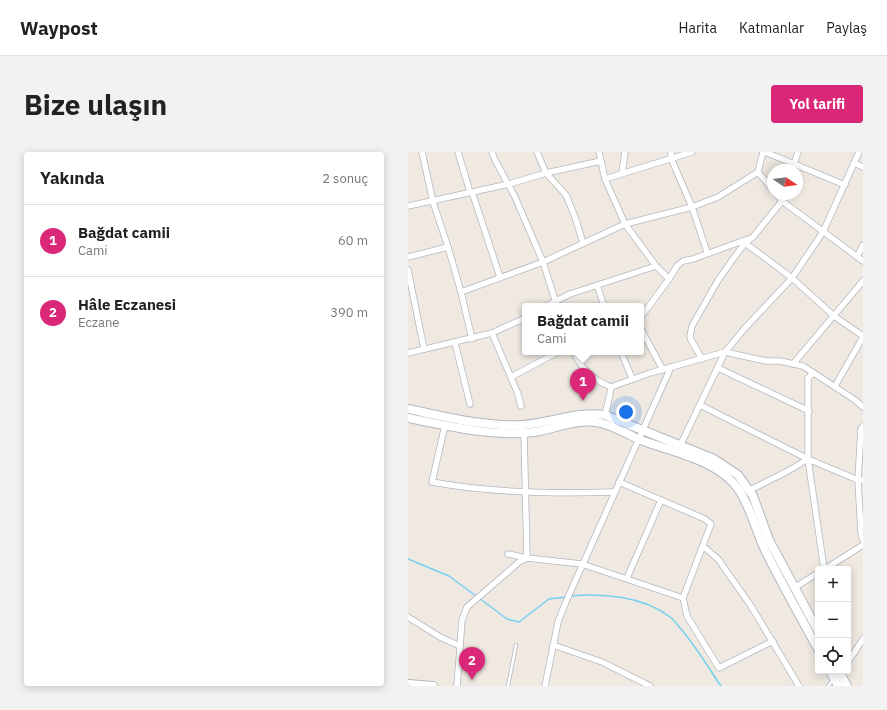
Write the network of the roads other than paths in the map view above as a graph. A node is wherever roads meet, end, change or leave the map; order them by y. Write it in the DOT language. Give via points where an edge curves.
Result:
graph roads {
  1 [pos="422,152"];
  2 [pos="458,152"];
  3 [pos="492,152"];
  4 [pos="537,152"];
  5 [pos="599,152"];
  6 [pos="624,152"];
  7 [pos="692,152"];
  8 [pos="764,152"];
  9 [pos="798,152"];
  10 [pos="859,152"];
  11 [pos="671,155"];
  12 [pos="601,161"];
  13 [pos="854,163"];
  14 [pos="794,164"];
  15 [pos="803,168"];
  16 [pos="863,168"];
  17 [pos="758,172"];
  18 [pos="546,173"];
  19 [pos="622,173"];
  20 [pos="605,179"];
  21 [pos="767,183"];
  22 [pos="509,184"];
  23 [pos="845,185"];
  24 [pos="471,192"];
  25 [pos="782,201"];
  26 [pos="433,202"];
  27 [pos="408,206"];
  28 [pos="692,207"];
  29 [pos="625,224"];
  30 [pos="823,232"];
  31 [pos="753,237"];
  32 [pos="583,243"];
  33 [pos="745,243"];
  34 [pos="863,245"];
  35 [pos="448,247"];
  36 [pos="707,252"];
  37 [pos="408,257"];
  38 [pos="857,257"];
  39 [pos="863,261"];
  40 [pos="543,262"];
  41 [pos="656,266"];
  42 [pos="408,270"];
  43 [pos="500,278"];
  44 [pos="792,278"];
  45 [pos="669,279"];
  46 [pos="863,282"];
  47 [pos="597,285"];
  48 [pos="461,292"];
  49 [pos="556,303"];
  50 [pos="603,303"];
  51 [pos="644,313"];
  52 [pos="834,316"];
  53 [pos="522,319"];
  54 [pos="492,334"];
  55 [pos="644,335"];
  56 [pos="863,337"];
  57 [pos="472,339"];
  58 [pos="455,343"];
  59 [pos="424,349"];
  60 [pos="725,352"];
  61 [pos="408,353"];
  62 [pos="552,355"];
  63 [pos="575,355"];
  64 [pos="622,355"];
  65 [pos="702,358"];
  66 [pos="793,364"];
  67 [pos="671,367"];
  68 [pos="718,368"];
  69 [pos="663,370"];
  70 [pos="812,372"];
  71 [pos="511,377"];
  72 [pos="632,378"];
  73 [pos="835,386"];
  74 [pos="611,387"];
  75 [pos="470,404"];
  76 [pos="700,405"];
  77 [pos="521,406"];
  78 [pos="863,407"];
  79 [pos="408,409"];
  80 [pos="809,411"];
  81 [pos="605,415"];
  82 [pos="408,418"];
  83 [pos="445,425"];
  84 [pos="863,426"];
  85 [pos="642,431"];
  86 [pos="524,432"];
  87 [pos="638,439"];
  88 [pos="680,446"];
  89 [pos="808,459"];
  90 [pos="861,480"];
  91 [pos="619,482"];
  92 [pos="750,490"];
  93 [pos="526,491"];
  94 [pos="614,492"];
  95 [pos="661,500"];
  96 [pos="863,540"];
  97 [pos="863,545"];
  98 [pos="704,547"];
  99 [pos="508,554"];
  100 [pos="527,558"];
  101 [pos="582,564"];
  102 [pos="825,566"];
  103 [pos="830,566"];
  104 [pos="815,575"];
  105 [pos="627,578"];
  106 [pos="794,588"];
  107 [pos="684,598"];
  108 [pos="408,617"];
  109 [pos="815,626"];
  110 [pos="863,639"];
  111 [pos="772,641"];
  112 [pos="815,643"];
  113 [pos="552,645"];
  114 [pos="460,646"];
  115 [pos="516,646"];
  116 [pos="851,657"];
  117 [pos="839,678"];
  118 [pos="408,684"];
  119 [pos="433,686"];
  120 [pos="457,686"];
  121 [pos="508,686"];
  122 [pos="545,686"];
  123 [pos="650,686"];
  124 [pos="799,686"];
  125 [pos="828,686"];
  1 -- 26 [label="street"];
  2 -- 24 [label="street"];
  3 -- 22 [label="street"];
  4 -- 18 [label="street"];
  5 -- 12 [label="street"];
  6 -- 19 [label="street"];
  7 -- 11 [label="street" via="682,156"];
  8 -- 14 [label="street"];
  8 -- 17 [label="street"];
  9 -- 14 [label="street"];
  10 -- 13 [label="street"];
  11 -- 19 [label="street"];
  11 -- 28 [label="street"];
  12 -- 18 [label="street"];
  12 -- 20 [label="street"];
  13 -- 16 [label="street"];
  13 -- 23 [label="street"];
  15 -- 23 [label="street"];
  17 -- 21 [label="street"];
  17 -- 28 [label="street" via="718,197"];
  18 -- 22 [label="street"];
  18 -- 32 [label="street" via="566,195"];
  19 -- 20 [label="street"];
  20 -- 29 [label="street"];
  22 -- 24 [label="street"];
  22 -- 40 [label="street"];
  23 -- 30 [label="street"];
  24 -- 26 [label="street"];
  24 -- 43 [label="street"];
  25 -- 30 [label="street"];
  25 -- 31 [label="street"];
  26 -- 27 [label="street"];
  26 -- 35 [label="street"];
  28 -- 29 [label="street"];
  28 -- 36 [label="street"];
  29 -- 32 [label="street"];
  29 -- 41 [label="street"];
  30 -- 38 [label="street"];
  30 -- 44 [label="street"];
  31 -- 33 [label="street"];
  31 -- 36 [label="street"];
  32 -- 40 [label="street"];
  33 -- 44 [label="street"];
  33 -- 65 [label="street" via="717,282 692,326 691,340"];
  34 -- 38 [label="street"];
  35 -- 37 [label="street"];
  35 -- 48 [label="street"];
  36 -- 45 [label="street" via="683,260"];
  38 -- 39 [label="street"];
  40 -- 43 [label="street"];
  40 -- 49 [label="street"];
  41 -- 45 [label="street"];
  41 -- 47 [label="street"];
  42 -- 59 [label="street"];
  43 -- 48 [label="street"];
  44 -- 52 [label="street"];
  44 -- 60 [label="street"];
  45 -- 51 [label="street"];
  46 -- 52 [label="street"];
  47 -- 49 [label="street" via="570,294"];
  47 -- 50 [label="street"];
  48 -- 57 [label="street"];
  52 -- 56 [label="street"];
  52 -- 66 [label="street"];
  53 -- 54 [label="street"];
  54 -- 57 [label="street"];
  54 -- 71 [label="street"];
  55 -- 69 [label="street"];
  56 -- 73 [label="street"];
  57 -- 58 [label="street"];
  58 -- 59 [label="street"];
  58 -- 75 [label="street"];
  59 -- 61 [label="street"];
  60 -- 65 [label="street"];
  60 -- 66 [label="street"];
  60 -- 68 [label="street"];
  62 -- 71 [label="street"];
  63 -- 74 [label="street" via="582,368"];
  64 -- 72 [label="street"];
  65 -- 67 [label="street"];
  66 -- 70 [label="street" via="803,366"];
  67 -- 69 [label="street"];
  67 -- 85 [label="street"];
  68 -- 76 [label="street"];
  68 -- 80 [label="street"];
  69 -- 72 [label="street"];
  70 -- 73 [label="street"];
  70 -- 80 [label="street" via="808,378"];
  71 -- 77 [label="street"];
  72 -- 74 [label="street"];
  73 -- 78 [label="street"];
  74 -- 81 [label="street"];
  76 -- 88 [label="street"];
  76 -- 89 [label="street"];
  79 -- 81 [label="main road" via="472,422 509,425 588,414"];
  80 -- 89 [label="street"];
  81 -- 85 [label="main road"];
  82 -- 83 [label="main road"];
  83 -- 86 [label="main road" via="482,431"];
  83 -- 93 [label="street" via="432,482 469,488"];
  84 -- 90 [label="street"];
  85 -- 87 [label="street"];
  85 -- 88 [label="main road"];
  86 -- 87 [label="main road" via="581,422 596,422"];
  86 -- 93 [label="street"];
  87 -- 91 [label="street"];
  87 -- 112 [label="main road" via="709,465 735,484 748,506 768,556"];
  88 -- 92 [label="main road" via="722,464 738,475"];
  89 -- 90 [label="street"];
  89 -- 92 [label="street"];
  89 -- 102 [label="street"];
  90 -- 96 [label="street"];
  91 -- 94 [label="street"];
  91 -- 95 [label="street"];
  92 -- 106 [label="main road" via="769,540"];
  93 -- 94 [label="street" via="558,494"];
  93 -- 100 [label="street"];
  94 -- 101 [label="street"];
  95 -- 98 [label="street" via="711,524"];
  95 -- 105 [label="street"];
  97 -- 103 [label="street"];
  98 -- 107 [label="street"];
  98 -- 111 [label="street" via="718,559 752,606"];
  99 -- 100 [label="street"];
  100 -- 101 [label="street"];
  100 -- 114 [label="street" via="467,607 462,620"];
  101 -- 105 [label="street"];
  101 -- 113 [label="street" via="558,622"];
  104 -- 106 [label="street"];
  105 -- 107 [label="street"];
  106 -- 109 [label="main road"];
  107 -- 111 [label="street" via="687,616 719,668"];
  108 -- 114 [label="street"];
  110 -- 116 [label="street"];
  111 -- 124 [label="street"];
  113 -- 122 [label="street"];
  113 -- 123 [label="street" via="602,662"];
  114 -- 120 [label="street"];
  115 -- 121 [label="lane"];
  117 -- 125 [label="lane"];
  118 -- 119 [label="main road"];
}
